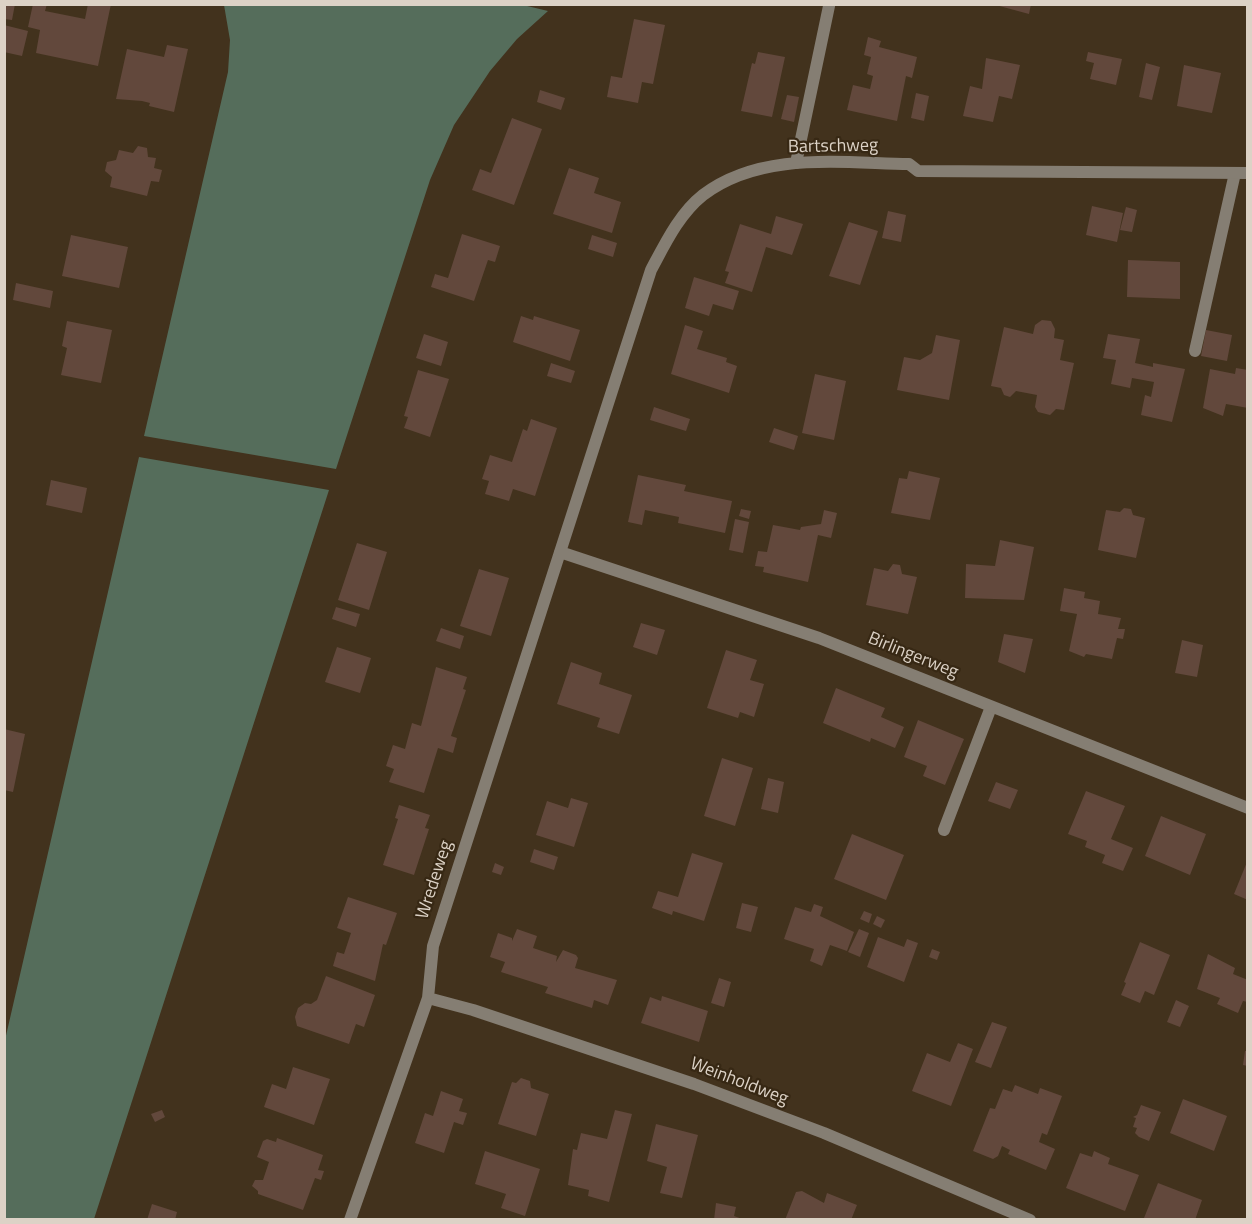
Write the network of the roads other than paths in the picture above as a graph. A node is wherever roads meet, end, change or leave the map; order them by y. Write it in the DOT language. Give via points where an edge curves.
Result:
graph roads {
  1 [pos="829,6"];
  2 [pos="796,163"];
  3 [pos="1241,173"];
  4 [pos="1195,351"];
  5 [pos="560,552"];
  6 [pos="991,706"];
  7 [pos="1248,808"];
  8 [pos="944,830"];
  9 [pos="428,998"];
  10 [pos="350,1220"];
  11 [pos="1030,1220"];
  1 -- 2 [label="street"];
  2 -- 3 [label="street, Bartschweg" via="909,164 918,171"];
  2 -- 5 [label="street, Bartschweg" via="734,177 702,196 673,228 651,270"];
  3 -- 4 [label="street"];
  5 -- 6 [label="street, Birlingerweg" via="819,638"];
  5 -- 9 [label="street, Wredeweg" via="433,946"];
  6 -- 7 [label="street, Birlingerweg"];
  6 -- 8 [label="street"];
  9 -- 10 [label="street, Wredeweg"];
  9 -- 11 [label="street, Weinholdweg" via="694,1084 824,1133"];
}
